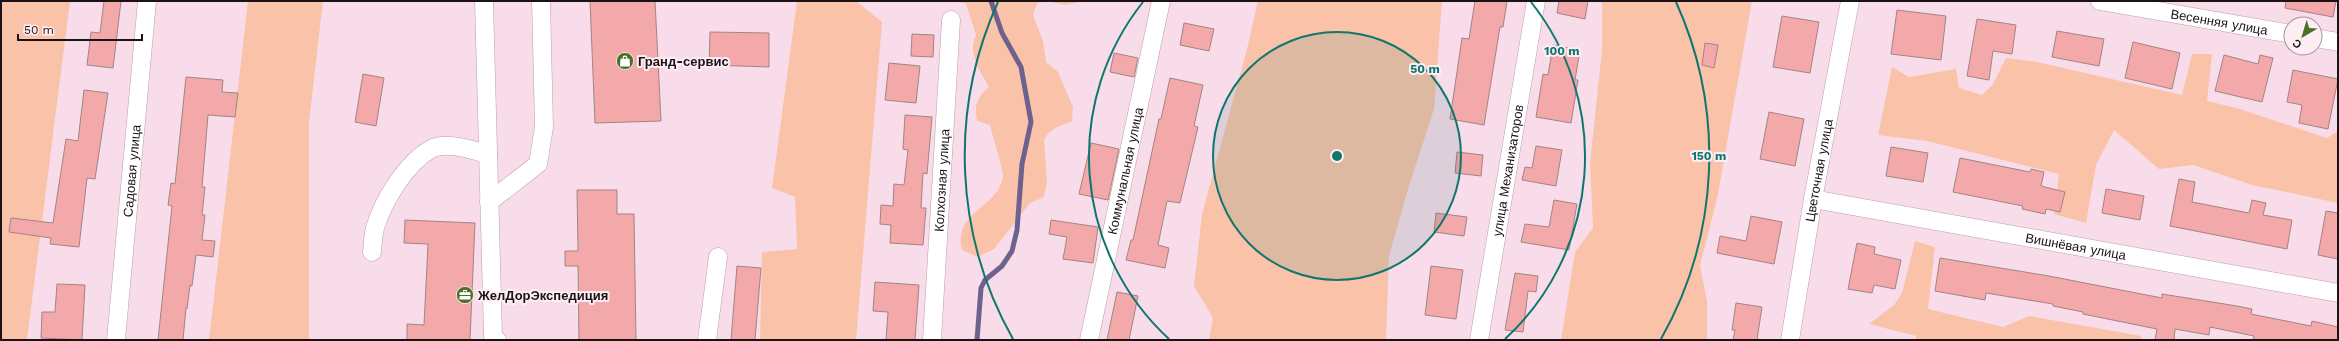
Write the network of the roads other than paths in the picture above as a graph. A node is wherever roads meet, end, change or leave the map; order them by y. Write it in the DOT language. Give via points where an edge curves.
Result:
graph roads {
  1 [pos="147,1"];
  2 [pos="484,1"];
  3 [pos="541,1"];
  4 [pos="1161,1"];
  5 [pos="1536,1"];
  6 [pos="1850,1"];
  7 [pos="2100,1"];
  8 [pos="951,20"];
  9 [pos="2283,33"];
  10 [pos="2323,39"];
  11 [pos="2338,42"];
  12 [pos="488,154"];
  13 [pos="1813,199"];
  14 [pos="489,202"];
  15 [pos="372,252"];
  16 [pos="718,257"];
  17 [pos="2338,293"];
  18 [pos="116,340"];
  19 [pos="497,340"];
  20 [pos="707,340"];
  21 [pos="932,340"];
  22 [pos="1090,340"];
  23 [pos="1479,340"];
  24 [pos="1790,340"];
  1 -- 18 [label="street, Садовая улица"];
  2 -- 12 [label="street"];
  3 -- 14 [label="street" via="544,127 538,164"];
  4 -- 22 [label="street, Коммунальная улица"];
  5 -- 23 [label="street, улица Механизаторов"];
  6 -- 13 [label="street, Цветочная улица"];
  7 -- 9 [label="street, Весенняя улица"];
  8 -- 21 [label="street, Колхозная улица"];
  10 -- 11 [label="street"];
  12 -- 14 [label="street"];
  12 -- 15 [label="street" via="460,146 432,149 408,169 385,200 374,229"];
  13 -- 17 [label="street, Вишнёвая улица"];
  13 -- 24 [label="street, Цветочная улица"];
  14 -- 19 [label="street" via="493,336"];
  16 -- 20 [label="street"];
}
